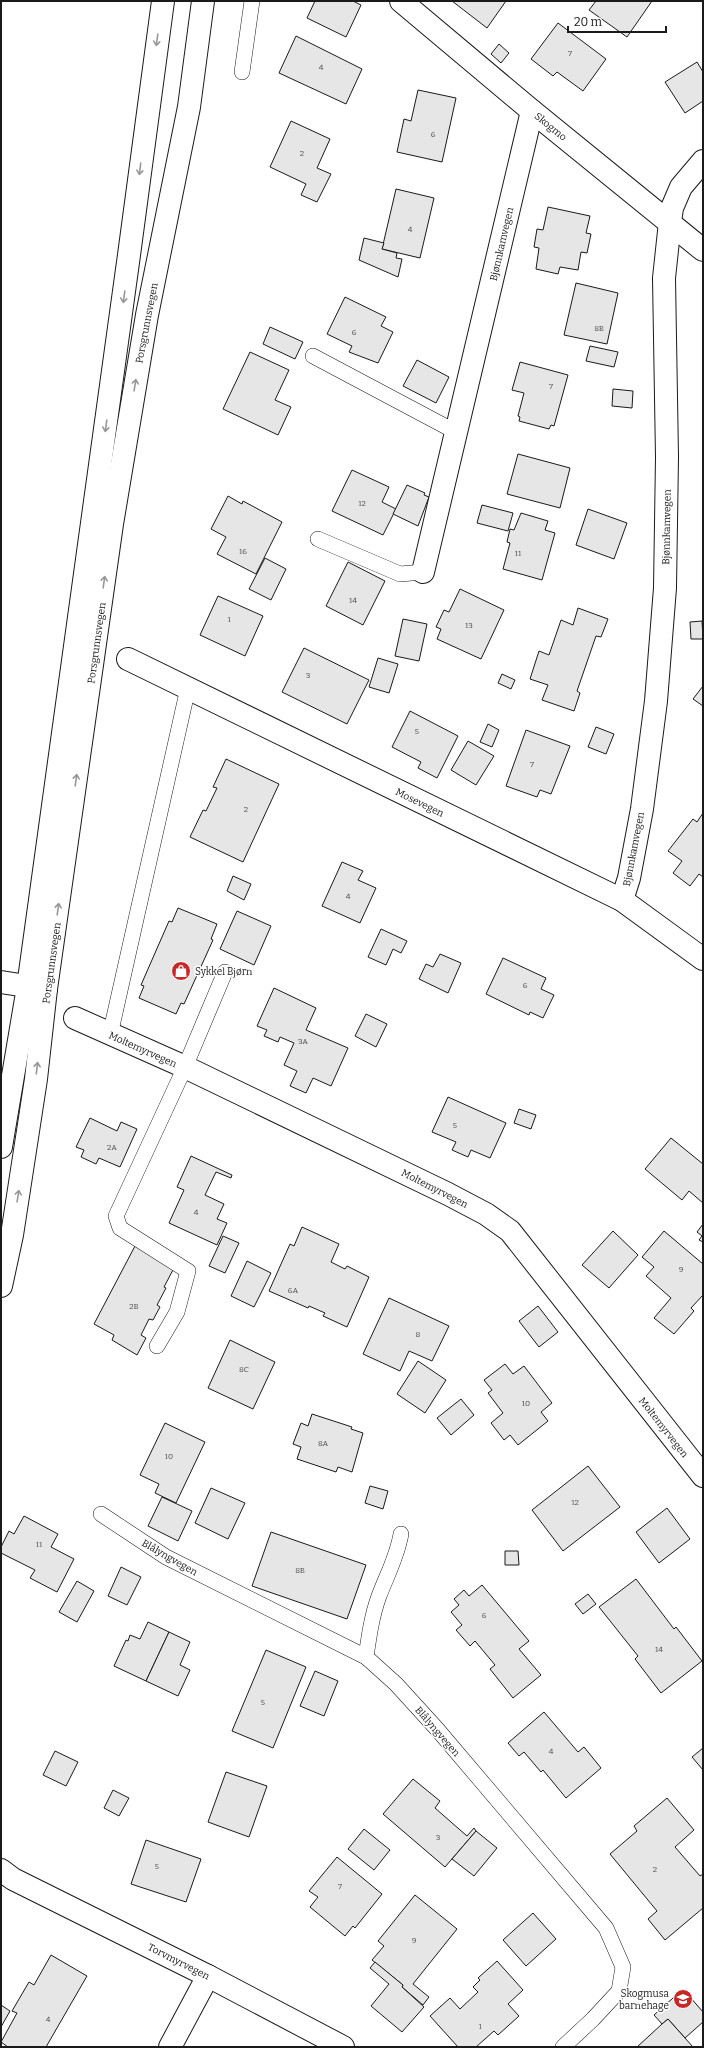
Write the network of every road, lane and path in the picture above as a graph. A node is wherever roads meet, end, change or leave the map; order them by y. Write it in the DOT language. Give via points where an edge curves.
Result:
graph roads {
  1 [pos="163,1"];
  2 [pos="203,1"];
  3 [pos="252,1"];
  4 [pos="401,1"];
  5 [pos="242,72"];
  6 [pos="532,111"];
  7 [pos="703,161"];
  8 [pos="670,222"];
  9 [pos="703,250"];
  10 [pos="313,356"];
  11 [pos="456,432"];
  12 [pos="318,539"];
  13 [pos="423,572"];
  14 [pos="128,659"];
  15 [pos="188,688"];
  16 [pos="622,900"];
  17 [pos="703,959"];
  18 [pos="225,972"];
  19 [pos="1,982"];
  20 [pos="37,988"];
  21 [pos="75,1018"];
  22 [pos="110,1035"];
  23 [pos="184,1067"];
  24 [pos="1,1147"];
  25 [pos="1,1286"];
  26 [pos="157,1346"];
  27 [pos="703,1476"];
  28 [pos="101,1514"];
  29 [pos="401,1534"];
  30 [pos="366,1657"];
  31 [pos="5,1875"];
  32 [pos="208,1976"];
  33 [pos="170,2047"];
  34 [pos="343,2047"];
  35 [pos="563,2047"];
  1 -- 20 [label="main road, Porsgrunnsvegen, one-way"];
  20 -- 2 [label="main road, Porsgrunnsvegen, one-way" via="147,315 188,114"];
  3 -- 5 [label="lane"];
  4 -- 6 [label="main road, Skogmo"];
  6 -- 8 [label="main road, Skogmo"];
  6 -- 11 [label="main road, Bjønnkamvegen"];
  7 -- 8 [label="main road, Bjønnkamvegen" via="680,187"];
  8 -- 9 [label="main road, Skogmo"];
  8 -- 16 [label="main road, Bjønnkamvegen" via="664,286 666,588 656,701 642,809 629,878"];
  10 -- 11 [label="lane"];
  11 -- 13 [label="main road, Bjønnkamvegen"];
  12 -- 13 [label="lane, Bjønnkamvegen" via="400,574"];
  14 -- 15 [label="main road, Mosevegen"];
  15 -- 16 [label="main road, Mosevegen"];
  15 -- 22 [label="lane"];
  16 -- 17 [label="main road, Mosevegen"];
  18 -- 23 [label="lane"];
  19 -- 20 [label="main road"];
  20 -- 24 [label="main road, Porsgrunnsvegen"];
  25 -- 20 [label="main road, Porsgrunnsvegen, one-way" via="12,1235 36,1079"];
  21 -- 22 [label="main road, Moltemyrvegen"];
  22 -- 23 [label="main road, Moltemyrvegen"];
  23 -- 26 [label="lane" via="116,1216 120,1228 188,1270 177,1312"];
  23 -- 27 [label="main road, Moltemyrvegen" via="448,1194 486,1214 510,1231"];
  28 -- 30 [label="lane, Blålyngvegen" via="166,1557"];
  29 -- 30 [label="lane" via="398,1552 373,1616"];
  30 -- 35 [label="lane, Blålyngvegen" via="396,1684 437,1729 606,1928 623,1967 619,1991"];
  31 -- 32 [label="main road, Torvmyrvegen"];
  32 -- 33 [label="main road"];
  32 -- 34 [label="main road, Torvmyrvegen"];
}
